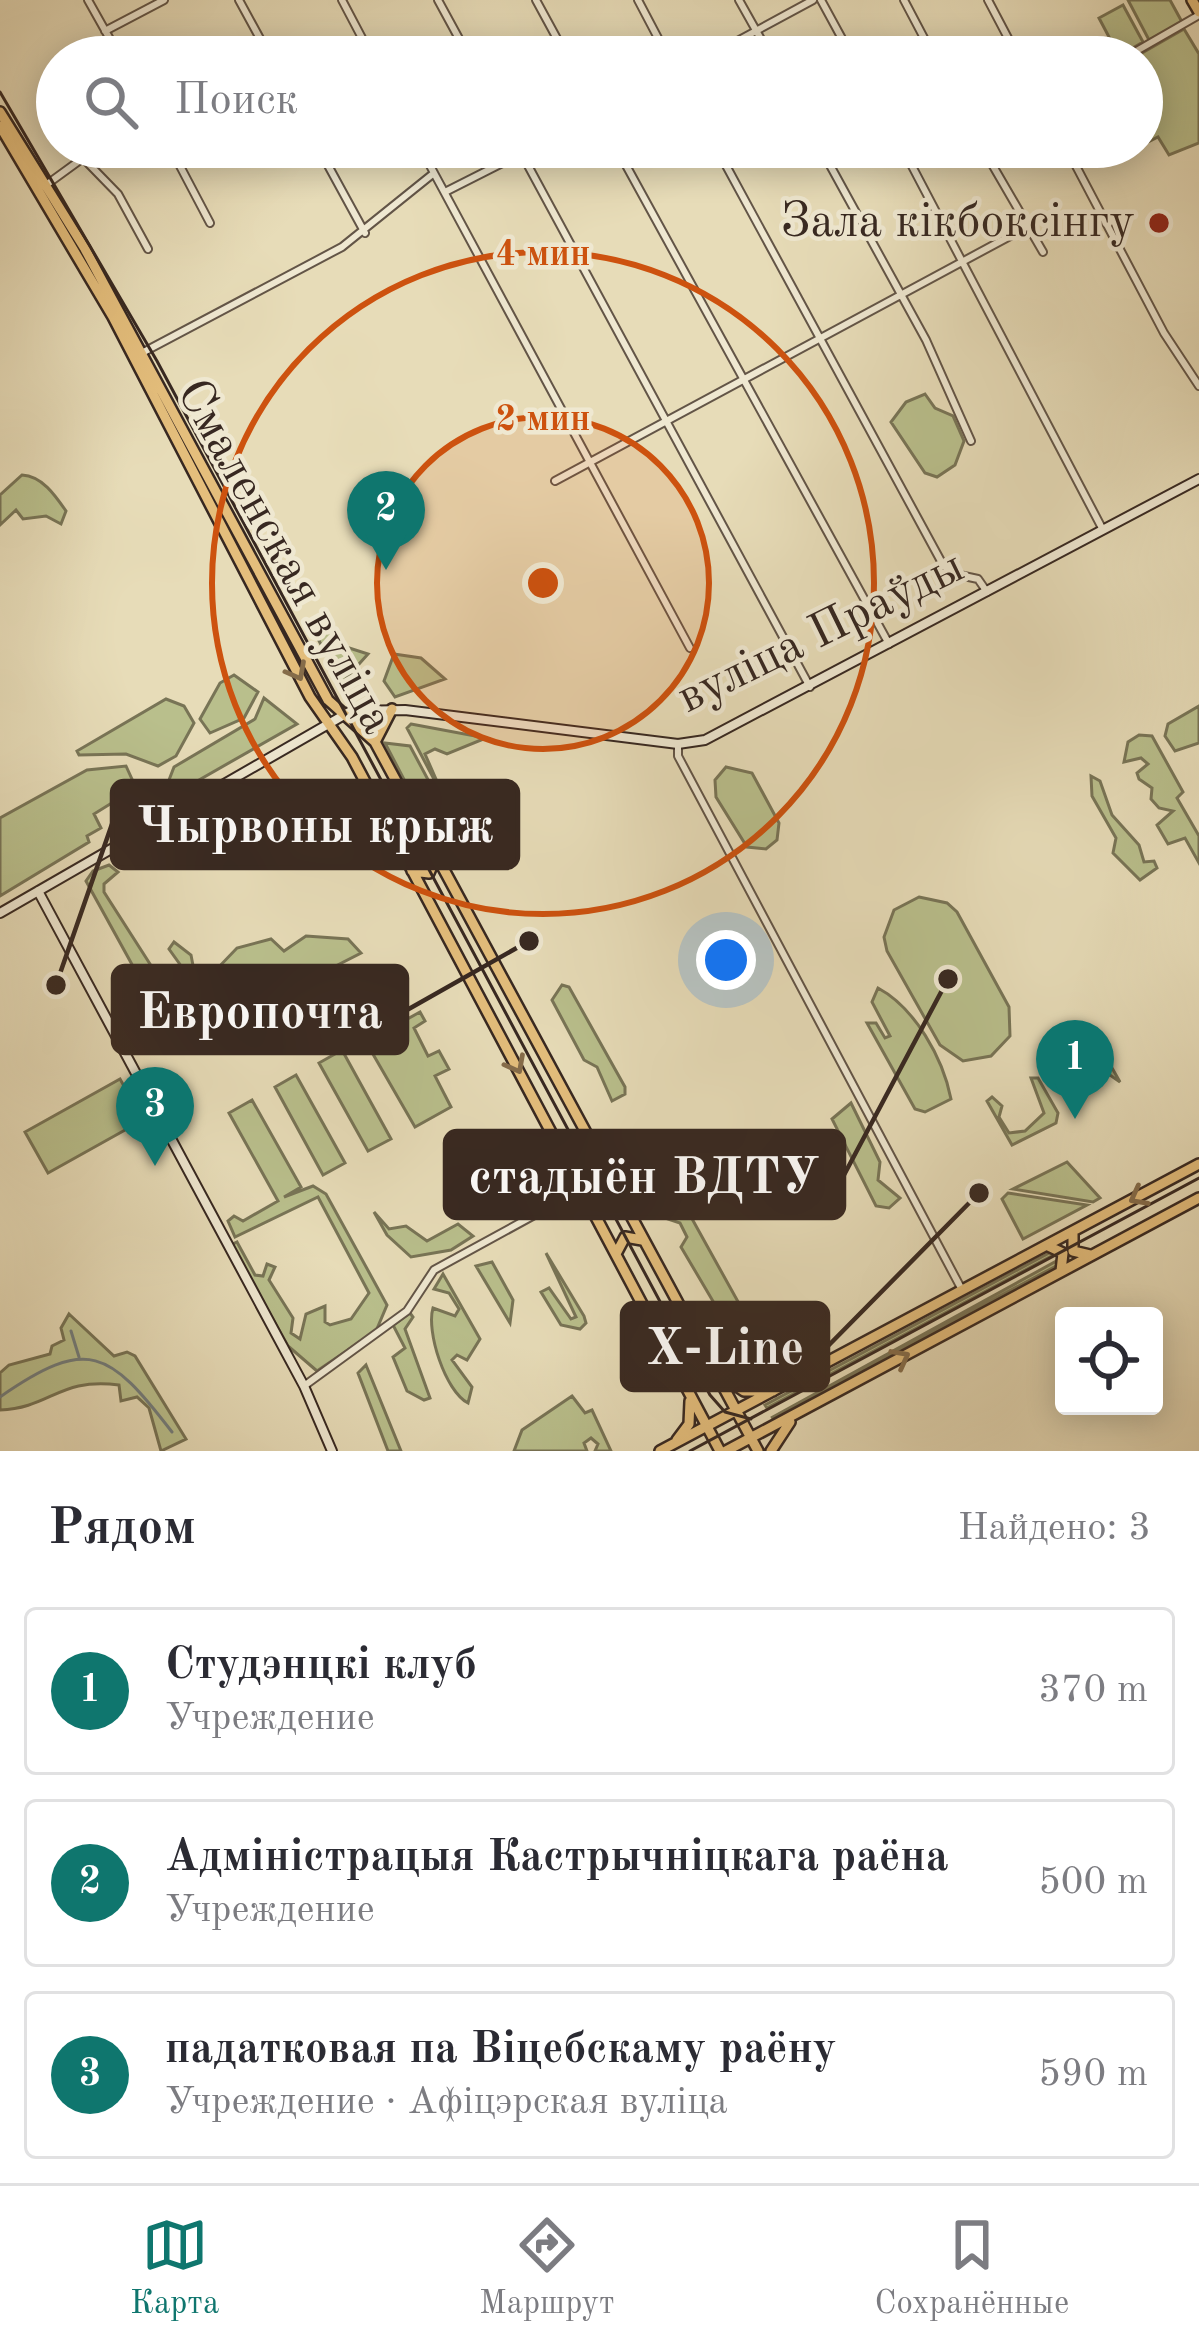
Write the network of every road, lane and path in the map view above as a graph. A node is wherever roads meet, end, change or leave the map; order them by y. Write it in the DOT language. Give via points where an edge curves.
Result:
graph roads {
  1 [pos="88,0"];
  2 [pos="164,0"];
  3 [pos="239,0"];
  4 [pos="342,0"];
  5 [pos="438,0"];
  6 [pos="536,0"];
  7 [pos="638,0"];
  8 [pos="739,0"];
  9 [pos="817,0"];
  10 [pos="904,0"];
  11 [pos="988,0"];
  12 [pos="1192,0"];
  13 [pos="1199,14"];
  14 [pos="757,31"];
  15 [pos="105,32"];
  16 [pos="107,36"];
  17 [pos="259,36"];
  18 [pos="362,36"];
  19 [pos="458,36"];
  20 [pos="556,36"];
  21 [pos="657,36"];
  22 [pos="747,36"];
  23 [pos="760,36"];
  24 [pos="839,36"];
  25 [pos="923,36"];
  26 [pos="1007,36"];
  27 [pos="1162,36"];
  28 [pos="0,112"];
  29 [pos="0,126"];
  30 [pos="69,168"];
  31 [pos="93,168"];
  32 [pos="181,168"];
  33 [pos="329,168"];
  34 [pos="431,168"];
  35 [pos="488,168"];
  36 [pos="530,168"];
  37 [pos="627,168"];
  38 [pos="727,168"];
  39 [pos="832,168"];
  40 [pos="913,168"];
  41 [pos="993,168"];
  42 [pos="1077,168"];
  43 [pos="434,173"];
  44 [pos="42,187"];
  45 [pos="445,192"];
  46 [pos="210,223"];
  47 [pos="1025,228"];
  48 [pos="364,233"];
  49 [pos="148,249"];
  50 [pos="1043,252"];
  51 [pos="963,262"];
  52 [pos="901,294"];
  53 [pos="819,337"];
  54 [pos="138,355"];
  55 [pos="741,380"];
  56 [pos="1199,386"];
  57 [pos="665,418"];
  58 [pos="971,441"];
  59 [pos="591,462"];
  60 [pos="1199,479"];
  61 [pos="555,481"];
  62 [pos="1103,530"];
  63 [pos="987,592"];
  64 [pos="889,644"];
  65 [pos="690,648"];
  66 [pos="810,687"];
  67 [pos="392,710"];
  68 [pos="343,714"];
  69 [pos="328,722"];
  70 [pos="375,742"];
  71 [pos="678,744"];
  72 [pos="436,857"];
  73 [pos="412,871"];
  74 [pos="447,879"];
  75 [pos="38,891"];
  76 [pos="423,891"];
  77 [pos="0,913"];
  78 [pos="1199,1164"];
  79 [pos="583,1188"];
  80 [pos="1199,1198"];
  81 [pos="630,1216"];
  82 [pos="605,1228"];
  83 [pos="1077,1230"];
  84 [pos="643,1240"];
  85 [pos="1043,1249"];
  86 [pos="617,1252"];
  87 [pos="1091,1255"];
  88 [pos="1057,1274"];
  89 [pos="963,1292"];
  90 [pos="713,1369"];
  91 [pos="304,1385"];
  92 [pos="688,1388"];
  93 [pos="782,1388"];
  94 [pos="737,1412"];
  95 [pos="798,1414"];
  96 [pos="708,1428"];
  97 [pos="751,1438"];
  98 [pos="664,1449"];
  99 [pos="332,1451"];
  100 [pos="723,1451"];
  101 [pos="758,1451"];
  102 [pos="771,1451"];
  1 -- 15 [label="street"];
  2 -- 15 [label="street"];
  3 -- 17 [label="street"];
  4 -- 18 [label="street"];
  5 -- 19 [label="street"];
  6 -- 20 [label="street"];
  7 -- 21 [label="street"];
  8 -- 14 [label="street"];
  9 -- 14 [label="street"];
  9 -- 24 [label="street"];
  10 -- 25 [label="street"];
  11 -- 26 [label="street"];
  12 -- 13 [label="main road"];
  13 -- 27 [label="street"];
  14 -- 22 [label="street"];
  14 -- 23 [label="street"];
  15 -- 16 [label="street"];
  28 -- 44 [label="main road, Смаленская вуліца"];
  29 -- 44 [label="main road, Смаленская вуліца"];
  30 -- 44 [label="street"];
  31 -- 49 [label="street" via="118,194"];
  32 -- 46 [label="street"];
  33 -- 48 [label="street"];
  34 -- 43 [label="street"];
  35 -- 45 [label="street"];
  36 -- 57 [label="street"];
  37 -- 55 [label="street"];
  38 -- 53 [label="street"];
  39 -- 52 [label="street"];
  40 -- 51 [label="street"];
  41 -- 47 [label="street"];
  42 -- 56 [label="street"];
  43 -- 45 [label="street"];
  43 -- 48 [label="street"];
  44 -- 54 [label="main road, Смаленская вуліца"];
  45 -- 59 [label="street"];
  47 -- 50 [label="street"];
  47 -- 51 [label="street"];
  48 -- 54 [label="street"];
  51 -- 52 [label="street"];
  51 -- 62 [label="street"];
  52 -- 53 [label="street"];
  52 -- 58 [label="street"];
  53 -- 55 [label="street"];
  53 -- 63 [label="street" via="942,562"];
  54 -- 68 [label="main road, Смаленская вуліца" via="328,700"];
  54 -- 69 [label="main road, Смаленская вуліца, one-way"];
  55 -- 57 [label="street"];
  55 -- 64 [label="street"];
  57 -- 59 [label="street"];
  57 -- 66 [label="street"];
  59 -- 61 [label="street"];
  59 -- 65 [label="street"];
  60 -- 62 [label="main road, вуліца Праўды"];
  62 -- 63 [label="main road, вуліца Праўды"];
  63 -- 64 [label="main road, вуліца Праўды"];
  64 -- 66 [label="main road, вуліца Праўды"];
  66 -- 71 [label="main road, вуліца Праўды" via="721,733"];
  67 -- 68 [label="main road, вуліца Праўды"];
  67 -- 70 [label="main road"];
  67 -- 71 [label="main road, вуліца Праўды"];
  68 -- 69 [label="main road, вуліца Праўды"];
  68 -- 70 [label="main road, Смаленская вуліца"];
  69 -- 73 [label="main road, Смаленская вуліца"];
  69 -- 75 [label="main road, вуліца Праўды"];
  70 -- 72 [label="main road, Смаленская вуліца"];
  71 -- 89 [label="street"];
  72 -- 73 [label="main road" via="429,873"];
  72 -- 74 [label="main road, Смаленская вуліца"];
  73 -- 76 [label="main road, Смаленская вуліца"];
  74 -- 76 [label="main road" via="431,877"];
  74 -- 81 [label="main road, Смаленская вуліца"];
  75 -- 77 [label="main road, вуліца Праўды"];
  75 -- 91 [label="main road"];
  76 -- 79 [label="main road, Смаленская вуліца, one-way"];
  78 -- 83 [label="main road, one-way"];
  79 -- 82 [label="main road, Смаленская вуліца"];
  79 -- 91 [label="street" via="446,1262 407,1310"];
  80 -- 87 [label="main road"];
  81 -- 82 [label="main road" via="621,1234"];
  81 -- 84 [label="main road, Смаленская вуліца"];
  82 -- 86 [label="main road, Смаленская вуліца"];
  83 -- 85 [label="main road"];
  83 -- 87 [label="main road" via="1072,1248"];
  84 -- 86 [label="main road" via="624,1238"];
  84 -- 90 [label="main road, Смаленская вуліца"];
  85 -- 88 [label="main road" via="1064,1253"];
  85 -- 89 [label="main road"];
  86 -- 92 [label="main road, Смаленская вуліца"];
  87 -- 88 [label="main road"];
  95 -- 88 [label="main road, one-way"];
  89 -- 93 [label="main road"];
  90 -- 93 [label="main road" via="744,1391"];
  90 -- 94 [label="main road, Смаленская вуліца"];
  91 -- 99 [label="main road"];
  92 -- 96 [label="main road, Смаленская вуліца"];
  92 -- 98 [label="main road" via="689,1424"];
  93 -- 94 [label="main road"];
  94 -- 96 [label="main road"];
  94 -- 97 [label="main road, Смаленская вуліца"];
  95 -- 97 [label="main road"];
  95 -- 102 [label="main road"];
  96 -- 98 [label="main road"];
  96 -- 100 [label="main road, Смаленская вуліца"];
  97 -- 100 [label="main road"];
  97 -- 101 [label="main road, Смаленская вуліца"];
}
